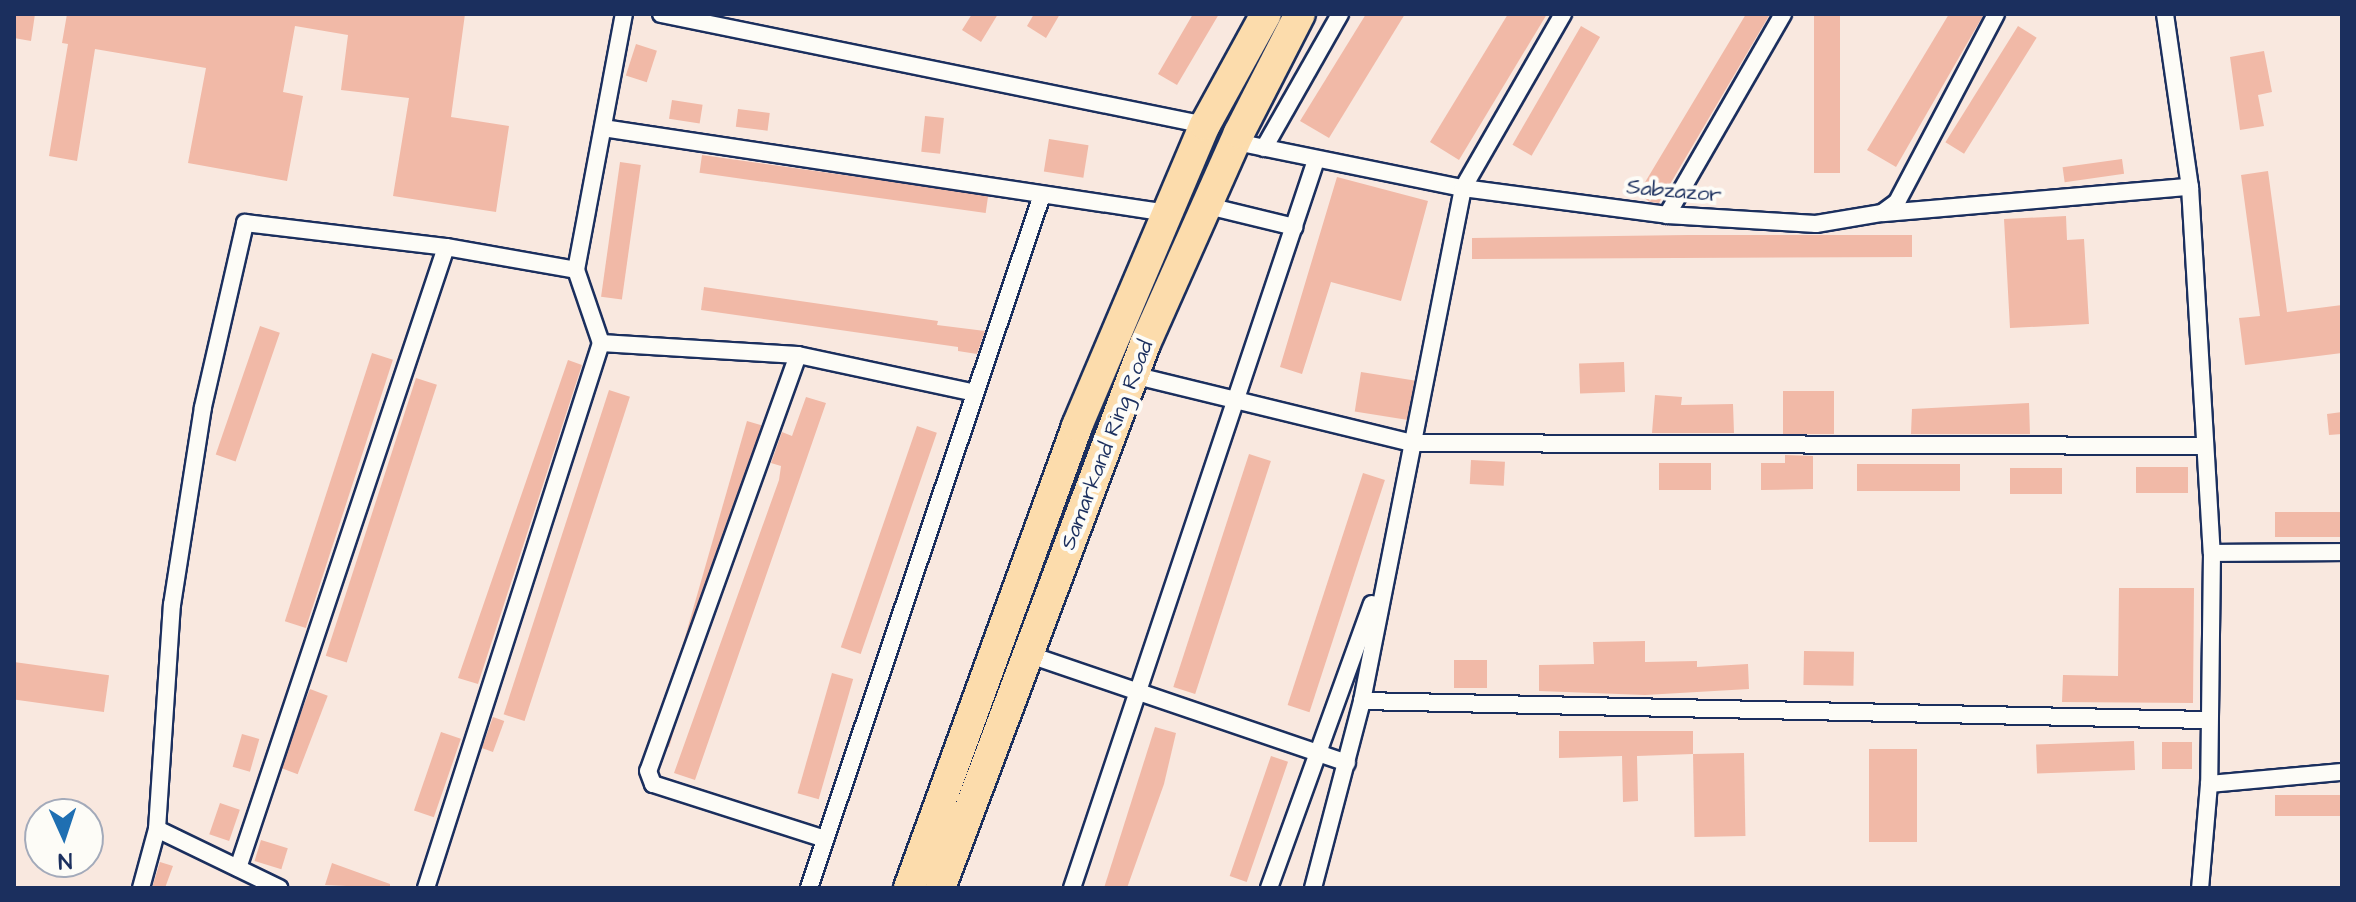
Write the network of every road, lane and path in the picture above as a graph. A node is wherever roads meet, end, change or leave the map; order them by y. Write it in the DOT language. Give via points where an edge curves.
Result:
graph roads {
  1 [pos="624,14"];
  2 [pos="661,14"];
  3 [pos="1266,14"];
  4 [pos="1300,14"];
  5 [pos="1340,14"];
  6 [pos="1563,14"];
  7 [pos="1783,14"];
  8 [pos="1996,14"];
  9 [pos="2165,14"];
  10 [pos="1205,125"];
  11 [pos="603,128"];
  12 [pos="1250,145"];
  13 [pos="1316,160"];
  14 [pos="2190,187"];
  15 [pos="1463,188"];
  16 [pos="1042,195"];
  17 [pos="1208,206"];
  18 [pos="1168,213"];
  19 [pos="1882,213"];
  20 [pos="1667,215"];
  21 [pos="1294,227"];
  22 [pos="446,247"];
  23 [pos="576,270"];
  24 [pos="1117,330"];
  25 [pos="601,343"];
  26 [pos="1145,344"];
  27 [pos="798,355"];
  28 [pos="1133,375"];
  29 [pos="975,393"];
  30 [pos="1239,398"];
  31 [pos="1412,443"];
  32 [pos="2205,446"];
  33 [pos="2342,552"];
  34 [pos="2212,553"];
  35 [pos="1386,569"];
  36 [pos="1027,654"];
  37 [pos="1139,695"];
  38 [pos="1362,701"];
  39 [pos="2209,720"];
  40 [pos="1315,755"];
  41 [pos="1347,763"];
  42 [pos="2342,772"];
  43 [pos="2209,784"];
  44 [pos="157,829"];
  45 [pos="825,839"];
  46 [pos="238,868"];
  47 [pos="141,888"];
  48 [pos="279,888"];
  49 [pos="426,888"];
  50 [pos="809,888"];
  51 [pos="909,888"];
  52 [pos="940,888"];
  53 [pos="1072,888"];
  54 [pos="1269,888"];
  55 [pos="1313,888"];
  56 [pos="2200,888"];
  1 -- 11 [label="street"];
  2 -- 10 [label="street"];
  3 -- 10 [label="highway, Samarkand Ring Road"];
  4 -- 12 [label="highway, Samarkand Ring Road"];
  5 -- 12 [label="street"];
  6 -- 15 [label="street"];
  7 -- 20 [label="street"];
  8 -- 19 [label="street" via="1897,202"];
  9 -- 14 [label="street"];
  10 -- 18 [label="highway, Samarkand Ring Road"];
  11 -- 16 [label="street"];
  11 -- 23 [label="street"];
  12 -- 13 [label="street, Sabzazor"];
  12 -- 17 [label="highway, Samarkand Ring Road"];
  13 -- 15 [label="street, Sabzazor"];
  13 -- 21 [label="street"];
  14 -- 19 [label="street, Sabzazor"];
  14 -- 32 [label="street"];
  15 -- 20 [label="street, Sabzazor"];
  15 -- 31 [label="street"];
  16 -- 18 [label="street"];
  16 -- 29 [label="street"];
  17 -- 21 [label="street"];
  17 -- 26 [label="highway, Samarkand Ring Road"];
  18 -- 24 [label="highway, Samarkand Ring Road"];
  19 -- 20 [label="street, Sabzazor" via="1816,224"];
  21 -- 30 [label="street"];
  22 -- 23 [label="street"];
  22 -- 44 [label="street" via="245,223 203,407 172,605"];
  22 -- 46 [label="street"];
  23 -- 25 [label="street"];
  24 -- 26 [label="highway"];
  24 -- 51 [label="highway, Samarkand Ring Road"];
  25 -- 27 [label="street"];
  25 -- 49 [label="street"];
  26 -- 28 [label="highway, Samarkand Ring Road"];
  27 -- 29 [label="street"];
  27 -- 45 [label="street" via="648,771 653,784"];
  28 -- 30 [label="street"];
  28 -- 36 [label="highway, Samarkand Ring Road"];
  29 -- 45 [label="street"];
  30 -- 31 [label="street"];
  30 -- 37 [label="street"];
  31 -- 32 [label="street"];
  31 -- 35 [label="street"];
  32 -- 34 [label="street"];
  33 -- 34 [label="street"];
  34 -- 39 [label="street"];
  35 -- 38 [label="street"];
  35 -- 40 [label="street"];
  36 -- 37 [label="street"];
  36 -- 52 [label="highway, Samarkand Ring Road"];
  37 -- 40 [label="street"];
  37 -- 53 [label="street"];
  38 -- 39 [label="street"];
  38 -- 41 [label="street"];
  39 -- 43 [label="street"];
  40 -- 41 [label="street"];
  40 -- 54 [label="street"];
  41 -- 55 [label="street"];
  42 -- 43 [label="street"];
  43 -- 56 [label="street"];
  44 -- 46 [label="street"];
  44 -- 47 [label="street"];
  45 -- 50 [label="street"];
  46 -- 48 [label="street"];
}
